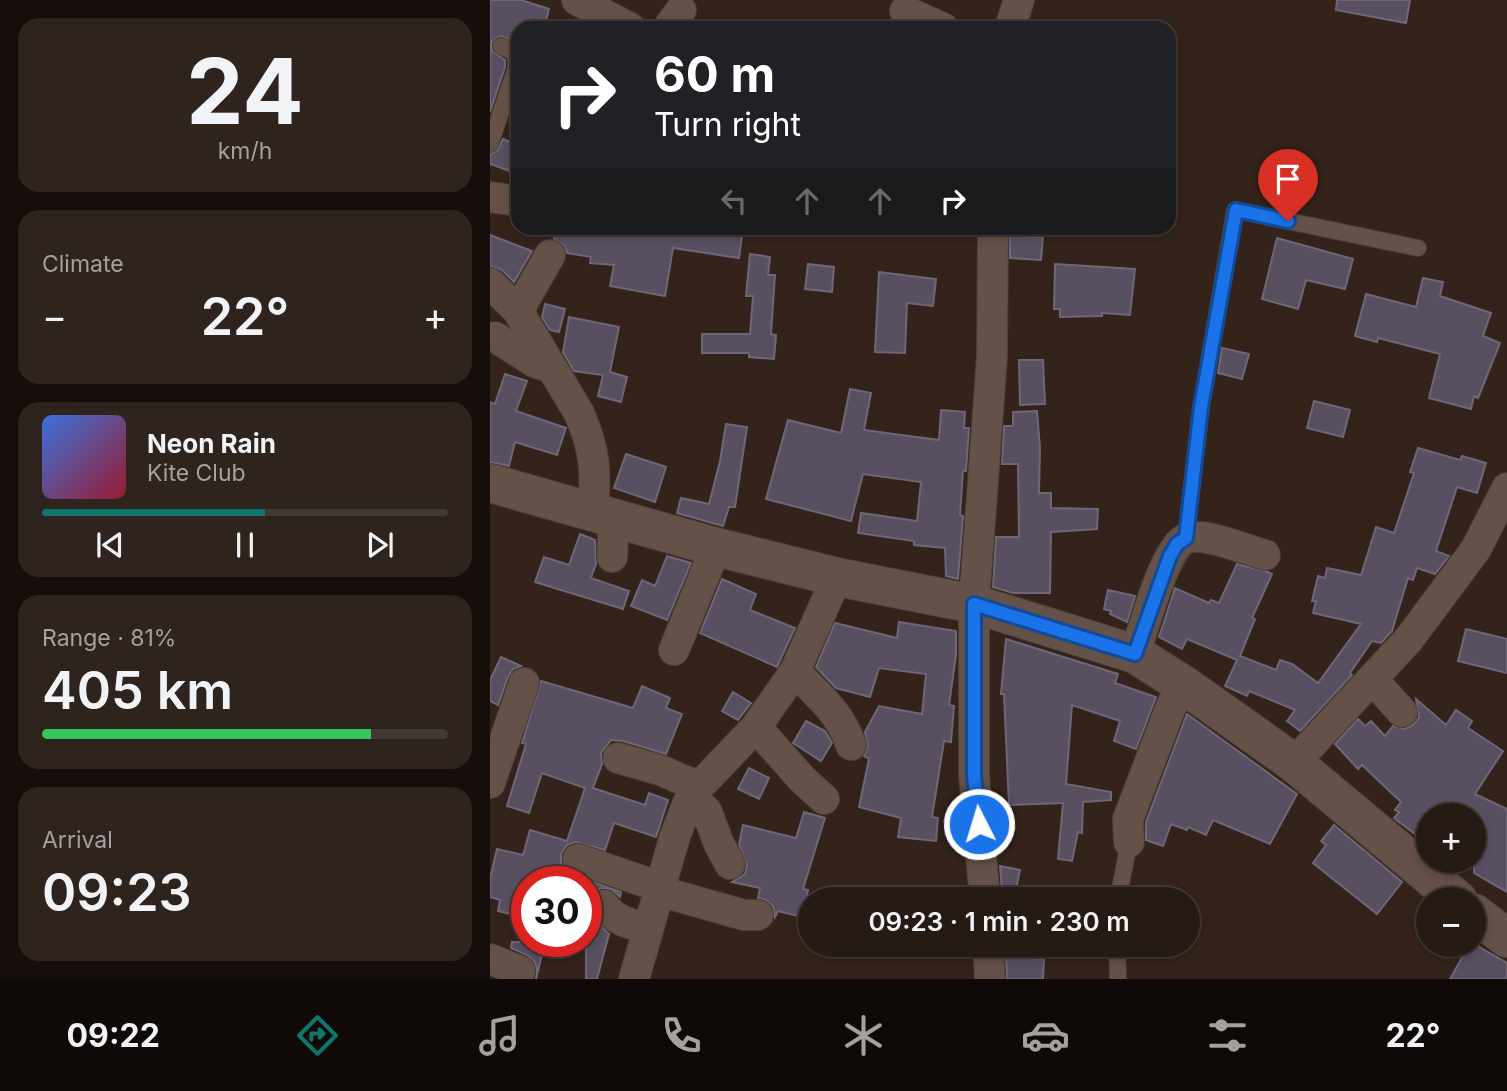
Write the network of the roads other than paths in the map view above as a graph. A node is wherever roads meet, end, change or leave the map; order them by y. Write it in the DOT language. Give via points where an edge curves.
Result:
graph roads {
  1 [pos="1019,0"];
  2 [pos="588,2"];
  3 [pos="905,11"];
  4 [pos="619,21"];
  5 [pos="927,21"];
  6 [pos="1012,21"];
  7 [pos="501,46"];
  8 [pos="511,51"];
  9 [pos="511,83"];
  10 [pos="490,144"];
  11 [pos="490,197"];
  12 [pos="511,200"];
  13 [pos="993,235"];
  14 [pos="1418,248"];
  15 [pos="550,255"];
  16 [pos="490,282"];
  17 [pos="518,311"];
  18 [pos="495,337"];
  19 [pos="552,369"];
  20 [pos="490,483"];
  21 [pos="1507,488"];
  22 [pos="603,516"];
  23 [pos="1186,538"];
  24 [pos="716,547"];
  25 [pos="1265,555"];
  26 [pos="612,556"];
  27 [pos="837,577"];
  28 [pos="974,604"];
  29 [pos="674,650"];
  30 [pos="1135,654"];
  31 [pos="795,671"];
  32 [pos="1373,680"];
  33 [pos="524,683"];
  34 [pos="1187,687"];
  35 [pos="1402,712"];
  36 [pos="756,727"];
  37 [pos="851,745"];
  38 [pos="618,758"];
  39 [pos="1294,763"];
  40 [pos="490,783"];
  41 [pos="694,791"];
  42 [pos="824,799"];
  43 [pos="1129,842"];
  44 [pos="578,859"];
  45 [pos="730,864"];
  46 [pos="984,887"];
  47 [pos="1120,887"];
  48 [pos="1442,887"];
  49 [pos="660,889"];
  50 [pos="604,905"];
  51 [pos="758,915"];
  52 [pos="1486,922"];
  53 [pos="647,928"];
  54 [pos="1507,939"];
  55 [pos="989,957"];
  56 [pos="1117,957"];
  57 [pos="490,960"];
  58 [pos="520,971"];
  59 [pos="635,979"];
  60 [pos="990,979"];
  61 [pos="1118,979"];
  1 -- 6 [label="street"];
  2 -- 4 [label="street"];
  3 -- 5 [label="street"];
  7 -- 8 [label="lane"];
  9 -- 10 [label="lane"];
  11 -- 12 [label="street"];
  13 -- 28 [label="street" via="992,357"];
  14 -- 23 [label="lane" via="1236,210 1201,407"];
  15 -- 17 [label="street"];
  16 -- 17 [label="street"];
  17 -- 19 [label="street"];
  18 -- 19 [label="street"];
  19 -- 22 [label="street" via="586,430"];
  20 -- 22 [label="street"];
  21 -- 32 [label="street" via="1476,550"];
  22 -- 24 [label="street"];
  22 -- 26 [label="street"];
  23 -- 25 [label="street" via="1200,537"];
  23 -- 30 [label="street" via="1170,556"];
  24 -- 27 [label="street"];
  24 -- 29 [label="street"];
  27 -- 28 [label="street"];
  27 -- 31 [label="street"];
  28 -- 30 [label="street"];
  28 -- 46 [label="street" via="974,775"];
  30 -- 34 [label="street"];
  31 -- 36 [label="street"];
  31 -- 37 [label="street" via="844,725"];
  32 -- 35 [label="street"];
  32 -- 39 [label="street"];
  33 -- 40 [label="street"];
  34 -- 39 [label="street"];
  34 -- 43 [label="street" via="1172,704 1128,819"];
  36 -- 41 [label="street"];
  36 -- 42 [label="street"];
  38 -- 41 [label="street" via="660,770"];
  39 -- 48 [label="street"];
  41 -- 45 [label="street"];
  41 -- 49 [label="street"];
  43 -- 47 [label="lane"];
  44 -- 49 [label="street"];
  49 -- 51 [label="street" via="744,915"];
  49 -- 53 [label="street"];
  50 -- 53 [label="street" via="624,922"];
  52 -- 54 [label="street"];
  53 -- 59 [label="street"];
  55 -- 60 [label="street"];
  56 -- 61 [label="lane"];
  57 -- 58 [label="street"];
}
